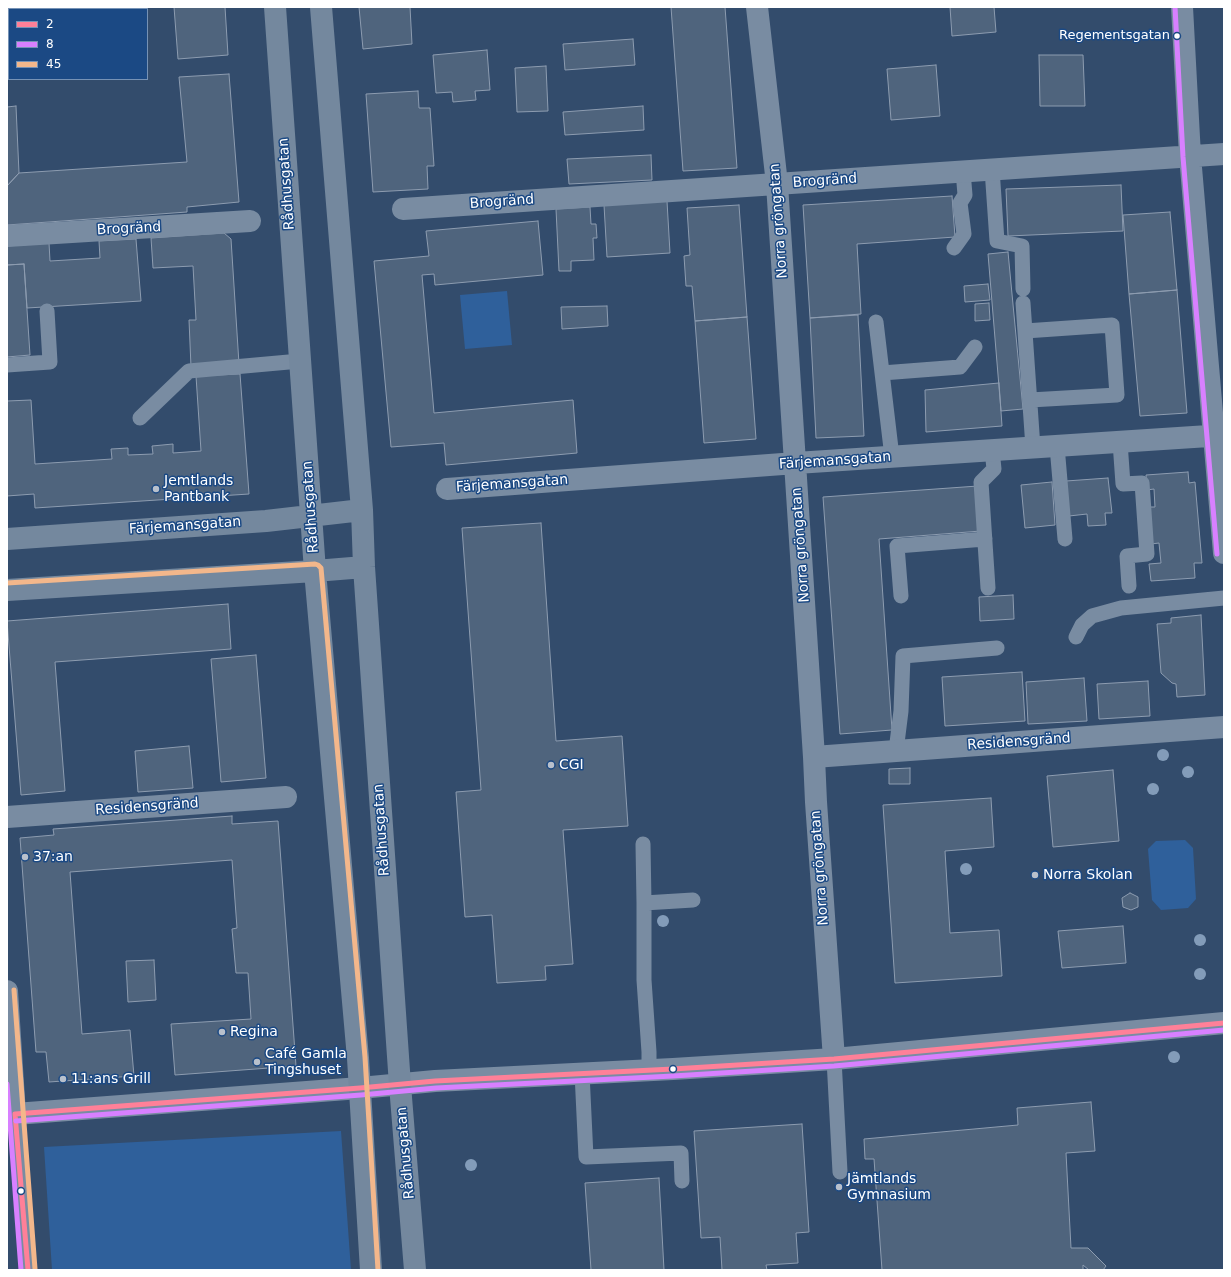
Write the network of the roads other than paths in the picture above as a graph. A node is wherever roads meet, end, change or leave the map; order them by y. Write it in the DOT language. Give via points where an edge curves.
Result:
graph roads {
  1 [pos="275,7"];
  2 [pos="321,7"];
  3 [pos="757,7"];
  4 [pos="1182,7"];
  5 [pos="1224,154"];
  6 [pos="1190,156"];
  7 [pos="992,169"];
  8 [pos="963,171"];
  9 [pos="777,184"];
  10 [pos="403,209"];
  11 [pos="250,221"];
  12 [pos="7,236"];
  13 [pos="954,248"];
  14 [pos="47,311"];
  15 [pos="876,322"];
  16 [pos="1025,331"];
  17 [pos="975,347"];
  18 [pos="300,361"];
  19 [pos="7,365"];
  20 [pos="882,373"];
  21 [pos="1030,400"];
  22 [pos="140,418"];
  23 [pos="1219,435"];
  24 [pos="1120,442"];
  25 [pos="1057,446"];
  26 [pos="1033,448"];
  27 [pos="992,450"];
  28 [pos="892,457"];
  29 [pos="796,463"];
  30 [pos="447,489"];
  31 [pos="362,510"];
  32 [pos="312,515"];
  33 [pos="7,539"];
  34 [pos="985,539"];
  35 [pos="1065,540"];
  36 [pos="1224,552"];
  37 [pos="364,567"];
  38 [pos="315,571"];
  39 [pos="1128,586"];
  40 [pos="988,588"];
  41 [pos="7,590"];
  42 [pos="901,596"];
  43 [pos="1224,598"];
  44 [pos="1076,637"];
  45 [pos="997,648"];
  46 [pos="1224,727"];
  47 [pos="896,751"];
  48 [pos="814,757"];
  49 [pos="286,797"];
  50 [pos="7,817"];
  51 [pos="643,844"];
  52 [pos="693,900"];
  53 [pos="644,903"];
  54 [pos="7,991"];
  55 [pos="1224,1022"];
  56 [pos="834,1059"];
  57 [pos="649,1070"];
  58 [pos="582,1073"];
  59 [pos="400,1085"];
  60 [pos="360,1088"];
  61 [pos="15,1114"];
  62 [pos="840,1172"];
  63 [pos="682,1181"];
  64 [pos="28,1270"];
  65 [pos="371,1270"];
  66 [pos="415,1270"];
  1 -- 18 [label="main road, Rådhusgatan"];
  2 -- 31 [label="main road, Rådhusgatan"];
  3 -- 9 [label="street, Norra gröngatan"];
  4 -- 6 [label="street"];
  5 -- 6 [label="street, Brogränd"];
  6 -- 7 [label="street, Brogränd"];
  6 -- 23 [label="street"];
  7 -- 8 [label="street, Brogränd"];
  7 -- 16 [label="lane" via="997,241 1022,246"];
  8 -- 9 [label="street, Brogränd"];
  8 -- 13 [label="lane" via="965,195 960,203 964,234"];
  9 -- 10 [label="street, Brogränd"];
  9 -- 29 [label="street, Norra gröngatan"];
  11 -- 12 [label="street, Brogränd"];
  14 -- 19 [label="lane" via="50,362"];
  15 -- 20 [label="lane"];
  16 -- 21 [label="lane"];
  16 -- 21 [label="lane" via="1112,325 1117,394"];
  17 -- 20 [label="lane" via="960,367"];
  18 -- 22 [label="lane" via="189,372"];
  18 -- 32 [label="main road, Rådhusgatan"];
  20 -- 28 [label="lane"];
  21 -- 26 [label="lane"];
  23 -- 24 [label="street, Färjemansgatan"];
  23 -- 36 [label="street"];
  24 -- 25 [label="street, Färjemansgatan"];
  24 -- 39 [label="lane" via="1123,484 1142,483 1147,554 1126,556"];
  25 -- 26 [label="street, Färjemansgatan"];
  25 -- 35 [label="lane"];
  26 -- 27 [label="street, Färjemansgatan"];
  27 -- 28 [label="street, Färjemansgatan"];
  27 -- 34 [label="lane" via="994,470 980,482"];
  28 -- 29 [label="street, Färjemansgatan"];
  29 -- 30 [label="street, Färjemansgatan"];
  29 -- 48 [label="street, Norra gröngatan"];
  31 -- 32 [label="main road, Färjemansgatan"];
  31 -- 37 [label="main road, Rådhusgatan"];
  32 -- 33 [label="main road, Färjemansgatan"];
  32 -- 38 [label="main road, Rådhusgatan"];
  34 -- 40 [label="lane"];
  34 -- 42 [label="lane" via="897,546"];
  37 -- 38 [label="main road"];
  37 -- 59 [label="main road, Rådhusgatan"];
  38 -- 41 [label="main road"];
  38 -- 60 [label="main road, Rådhusgatan"];
  43 -- 44 [label="lane" via="1121,608 1092,616 1082,625"];
  45 -- 47 [label="lane" via="903,656"];
  46 -- 47 [label="street, Residensgränd"];
  47 -- 48 [label="street, Residensgränd"];
  48 -- 56 [label="street, Norra gröngatan"];
  49 -- 50 [label="street, Residensgränd"];
  51 -- 53 [label="lane"];
  52 -- 53 [label="lane"];
  53 -- 57 [label="lane" via="644,980"];
  54 -- 61 [label="street"];
  55 -- 56 [label="street"];
  56 -- 57 [label="street"];
  56 -- 62 [label="lane"];
  57 -- 58 [label="street"];
  58 -- 59 [label="street"];
  58 -- 63 [label="lane" via="586,1157 681,1153"];
  59 -- 60 [label="street"];
  59 -- 66 [label="main road, Rådhusgatan"];
  60 -- 61 [label="street"];
  60 -- 65 [label="main road, Rådhusgatan"];
  61 -- 64 [label="lane"];
}
